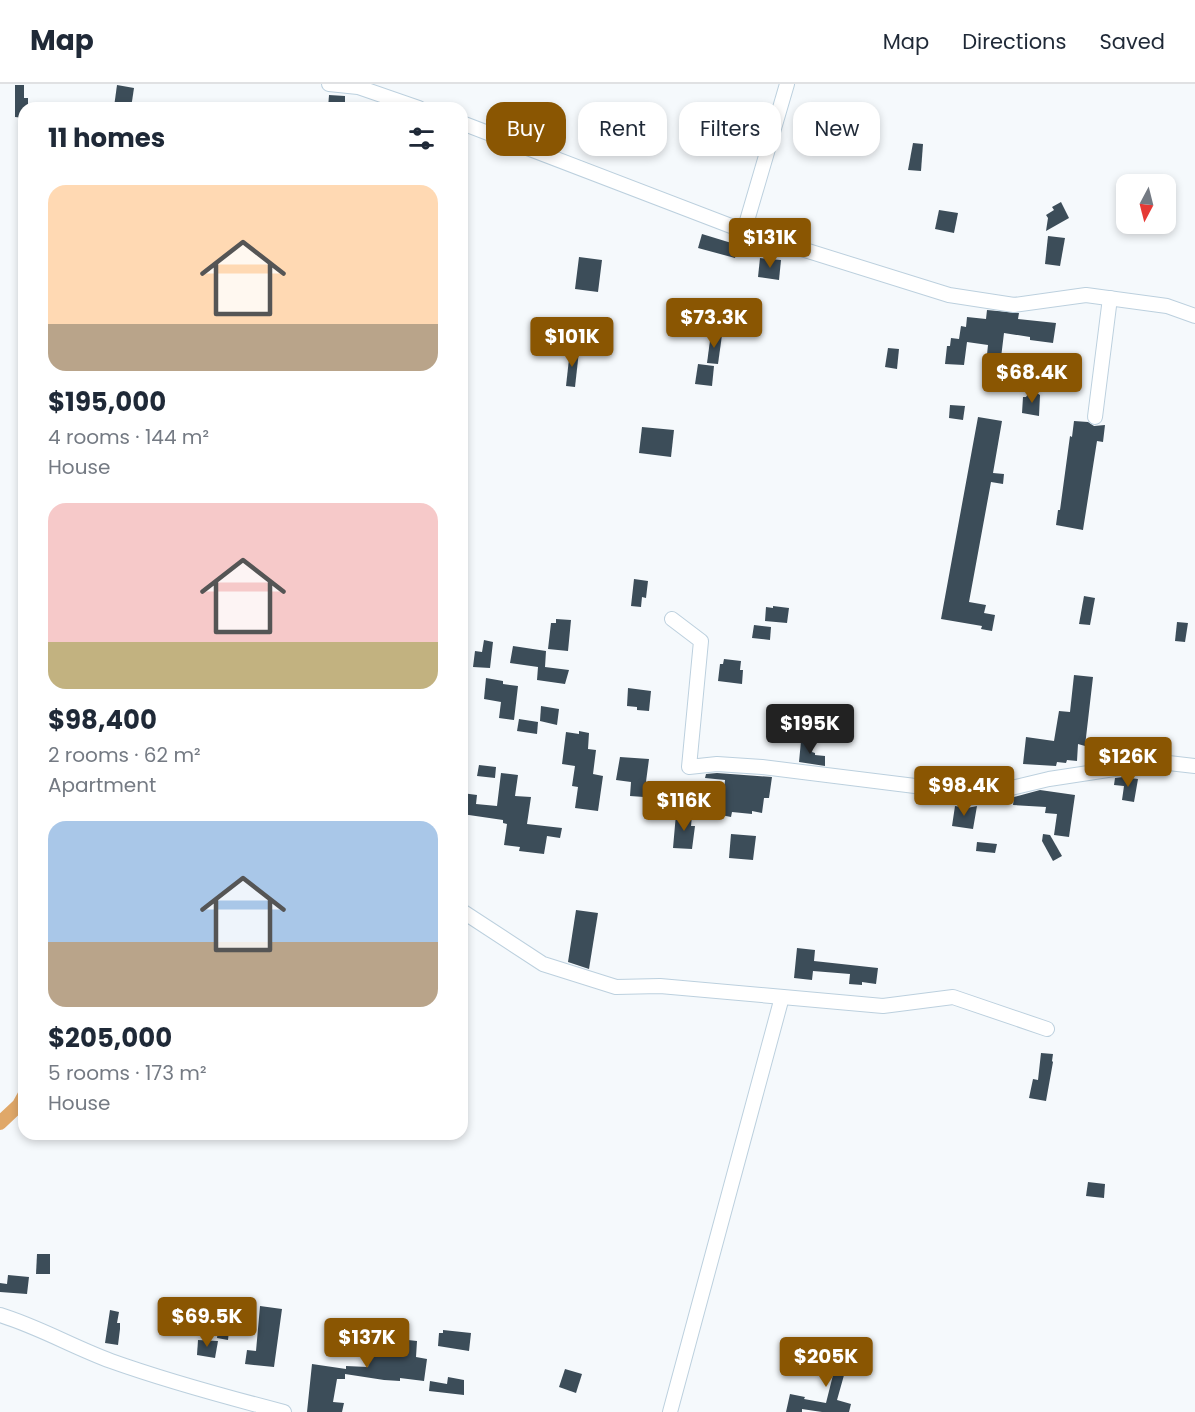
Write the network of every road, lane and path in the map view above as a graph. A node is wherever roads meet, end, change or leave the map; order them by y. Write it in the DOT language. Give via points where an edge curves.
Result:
graph roads {
  1 [pos="329,84"];
  2 [pos="784,86"];
  3 [pos="402,102"];
  4 [pos="468,125"];
  5 [pos="744,231"];
  6 [pos="1110,298"];
  7 [pos="1195,316"];
  8 [pos="1095,417"];
  9 [pos="672,619"];
  10 [pos="1195,766"];
  11 [pos="468,915"];
  12 [pos="782,997"];
  13 [pos="1047,1029"];
  14 [pos="0,1315"];
  15 [pos="284,1412"];
  16 [pos="670,1412"];
  1 -- 3 [label="street" via="358,87"];
  2 -- 5 [label="street"];
  4 -- 5 [label="street"];
  5 -- 6 [label="street" via="949,295 1014,305 1086,296"];
  6 -- 7 [label="street" via="1167,306"];
  6 -- 8 [label="street"];
  9 -- 10 [label="street" via="701,641 689,767 762,767 915,786 965,799 1049,779 1160,762"];
  11 -- 12 [label="street" via="543,964 616,987 660,986"];
  12 -- 13 [label="street" via="883,1006 953,997"];
  12 -- 16 [label="street"];
  14 -- 15 [label="street" via="28,1323 108,1360"];
}
